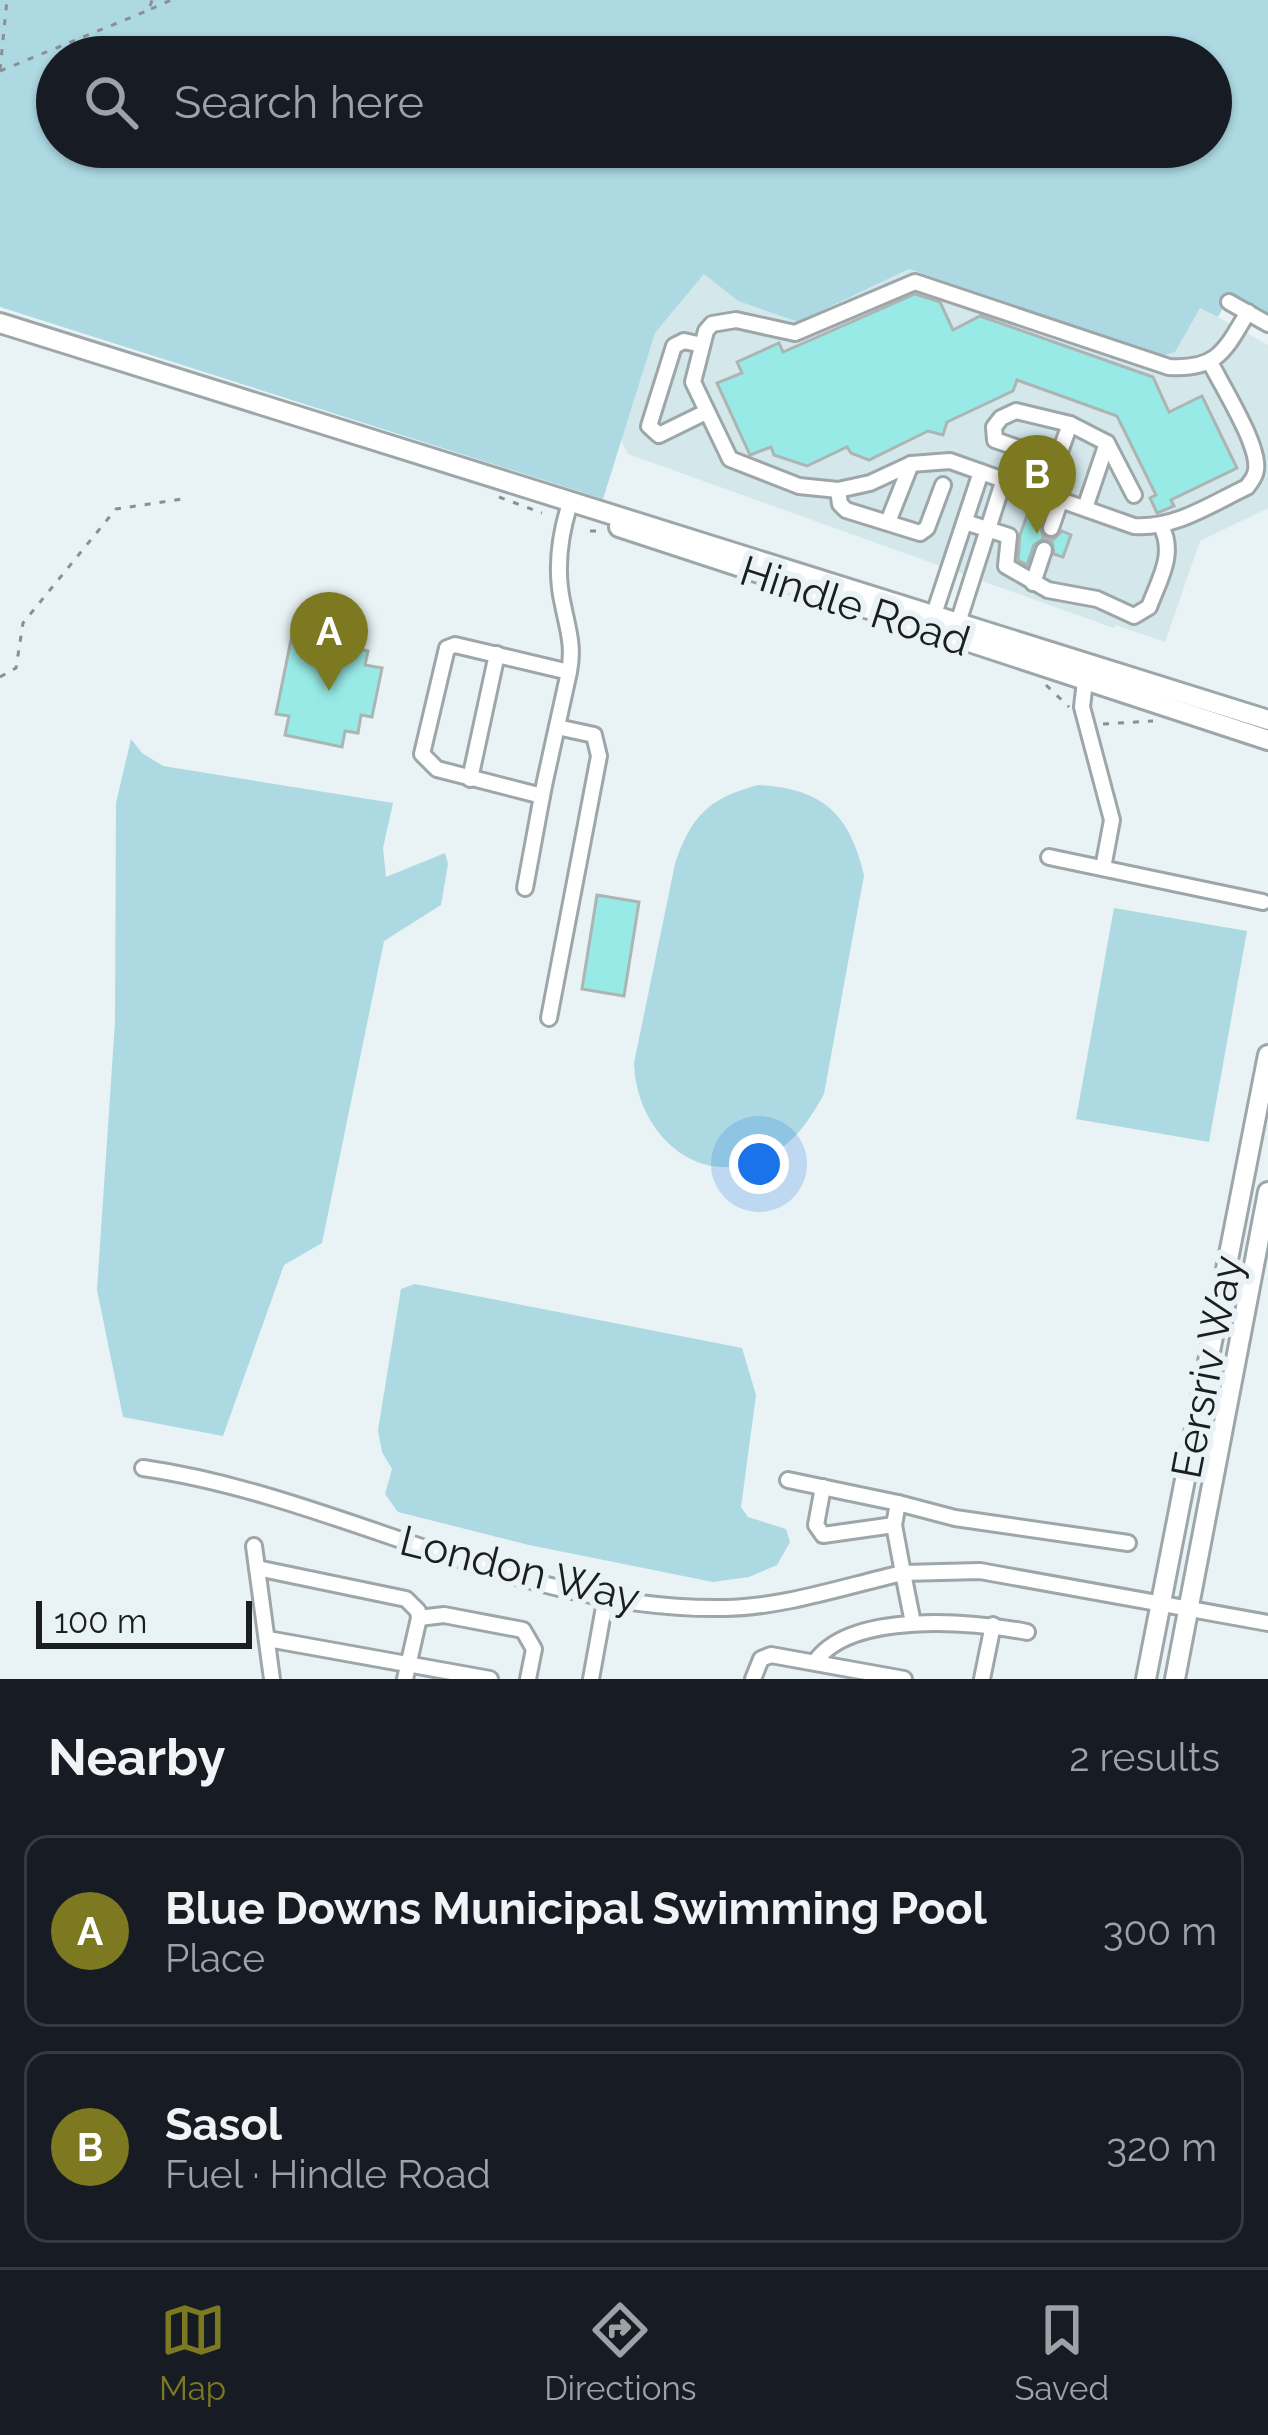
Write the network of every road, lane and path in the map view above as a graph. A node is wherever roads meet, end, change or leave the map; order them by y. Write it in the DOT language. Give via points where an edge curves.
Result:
graph roads {
  1 [pos="7,0"];
  2 [pos="152,0"];
  3 [pos="171,0"];
  4 [pos="149,10"];
  5 [pos="85,36"];
  6 [pos="36,56"];
  7 [pos="0,71"];
  8 [pos="1229,302"];
  9 [pos="1247,312"];
  10 [pos="0,323"];
  11 [pos="1268,324"];
  12 [pos="702,345"];
  13 [pos="1210,362"];
  14 [pos="706,412"];
  15 [pos="1070,424"];
  16 [pos="1108,443"];
  17 [pos="1057,461"];
  18 [pos="911,464"];
  19 [pos="981,472"];
  20 [pos="1004,479"];
  21 [pos="943,484"];
  22 [pos="838,490"];
  23 [pos="1135,495"];
  24 [pos="1053,497"];
  25 [pos="182,500"];
  26 [pos="569,505"];
  27 [pos="1085,508"];
  28 [pos="888,523"];
  29 [pos="965,523"];
  30 [pos="1161,526"];
  31 [pos="988,528"];
  32 [pos="1051,528"];
  33 [pos="1044,550"];
  34 [pos="1033,583"];
  35 [pos="932,622"];
  36 [pos="956,630"];
  37 [pos="497,654"];
  38 [pos="569,672"];
  39 [pos="0,677"];
  40 [pos="1085,681"];
  41 [pos="1268,720"];
  42 [pos="557,727"];
  43 [pos="1268,740"];
  44 [pos="470,779"];
  45 [pos="542,796"];
  46 [pos="1049,856"];
  47 [pos="1103,868"];
  48 [pos="526,889"];
  49 [pos="1263,902"];
  50 [pos="549,1018"];
  51 [pos="1268,1055"];
  52 [pos="1268,1192"];
  53 [pos="143,1468"];
  54 [pos="788,1480"];
  55 [pos="823,1487"];
  56 [pos="898,1503"];
  57 [pos="894,1525"];
  58 [pos="1128,1543"];
  59 [pos="254,1546"];
  60 [pos="902,1566"];
  61 [pos="257,1568"];
  62 [pos="606,1597"];
  63 [pos="1161,1601"];
  64 [pos="1188,1606"];
  65 [pos="418,1614"];
  66 [pos="913,1623"];
  67 [pos="1268,1623"];
  68 [pos="993,1625"];
  69 [pos="1027,1632"];
  70 [pos="268,1639"];
  71 [pos="815,1663"];
  72 [pos="406,1672"];
  73 [pos="272,1679"];
  74 [pos="490,1679"];
  75 [pos="528,1679"];
  76 [pos="592,1679"];
  77 [pos="753,1679"];
  78 [pos="904,1679"];
  79 [pos="982,1679"];
  80 [pos="1146,1679"];
  81 [pos="1175,1679"];
  1 -- 7 [label="path"];
  2 -- 4 [label="path"];
  3 -- 4 [label="path"];
  4 -- 5 [label="path"];
  6 -- 7 [label="path"];
  8 -- 9 [label="street"];
  9 -- 11 [label="street"];
  9 -- 13 [label="street"];
  10 -- 26 [label="main road, Hindle Road"];
  12 -- 13 [label="street" via="724,320 795,333 915,282 1154,365"];
  12 -- 14 [label="street" via="694,382"];
  12 -- 14 [label="street" via="674,346 650,427 659,435"];
  13 -- 30 [label="street" via="1253,450 1255,477"];
  14 -- 22 [label="street" via="730,459 799,487"];
  15 -- 16 [label="street"];
  15 -- 17 [label="street"];
  15 -- 17 [label="street" via="1016,411 994,427 995,440"];
  16 -- 23 [label="street"];
  16 -- 27 [label="street"];
  17 -- 24 [label="street"];
  18 -- 19 [label="street" via="950,461"];
  18 -- 22 [label="street"];
  18 -- 28 [label="street"];
  19 -- 20 [label="street"];
  19 -- 29 [label="street"];
  20 -- 24 [label="street"];
  20 -- 31 [label="street"];
  21 -- 28 [label="street" via="924,532"];
  22 -- 28 [label="street" via="843,508"];
  24 -- 27 [label="street"];
  24 -- 32 [label="street"];
  25 -- 39 [label="path" via="116,508 23,623 16,668"];
  26 -- 35 [label="main road, Hindle Road"];
  26 -- 38 [label="street" via="560,550"];
  27 -- 30 [label="street"];
  29 -- 31 [label="street"];
  29 -- 35 [label="street"];
  30 -- 34 [label="street" via="1167,559 1149,608 1138,615"];
  31 -- 34 [label="street" via="1009,536 1006,566"];
  31 -- 36 [label="street"];
  33 -- 34 [label="street"];
  35 -- 36 [label="main road, Hindle Road"];
  36 -- 40 [label="main road, Hindle Road"];
  36 -- 41 [label="main road, Hindle Road"];
  37 -- 38 [label="street"];
  37 -- 44 [label="street"];
  37 -- 44 [label="street" via="448,648 422,754 436,769"];
  38 -- 42 [label="street"];
  40 -- 43 [label="main road, Hindle Road"];
  40 -- 47 [label="street" via="1082,706 1112,820"];
  42 -- 45 [label="street"];
  42 -- 50 [label="street" via="594,735 599,756"];
  44 -- 45 [label="street"];
  45 -- 48 [label="street"];
  46 -- 47 [label="street"];
  47 -- 49 [label="street"];
  51 -- 63 [label="main road, Eersriv Way"];
  52 -- 64 [label="main road, Eersriv Way"];
  53 -- 62 [label="street, London Way" via="213,1481 479,1568"];
  54 -- 55 [label="street"];
  55 -- 56 [label="street"];
  55 -- 57 [label="street" via="816,1527 823,1535"];
  56 -- 57 [label="street"];
  56 -- 58 [label="street"];
  57 -- 60 [label="street"];
  59 -- 61 [label="street"];
  60 -- 62 [label="street, London Way" via="756,1606"];
  60 -- 63 [label="street, London Way"];
  60 -- 66 [label="street"];
  61 -- 65 [label="street" via="400,1595"];
  61 -- 70 [label="street"];
  62 -- 76 [label="street"];
  63 -- 64 [label="street, London Way"];
  63 -- 80 [label="main road, Eersriv Way"];
  64 -- 67 [label="street, London Way"];
  64 -- 81 [label="main road, Eersriv Way"];
  65 -- 72 [label="street"];
  65 -- 75 [label="street" via="523,1630 534,1648"];
  66 -- 68 [label="street"];
  66 -- 71 [label="street" via="836,1641"];
  68 -- 69 [label="street"];
  68 -- 79 [label="street"];
  70 -- 72 [label="street"];
  70 -- 73 [label="street"];
  71 -- 77 [label="street" via="771,1654"];
  71 -- 78 [label="street"];
  72 -- 74 [label="street"];
}
